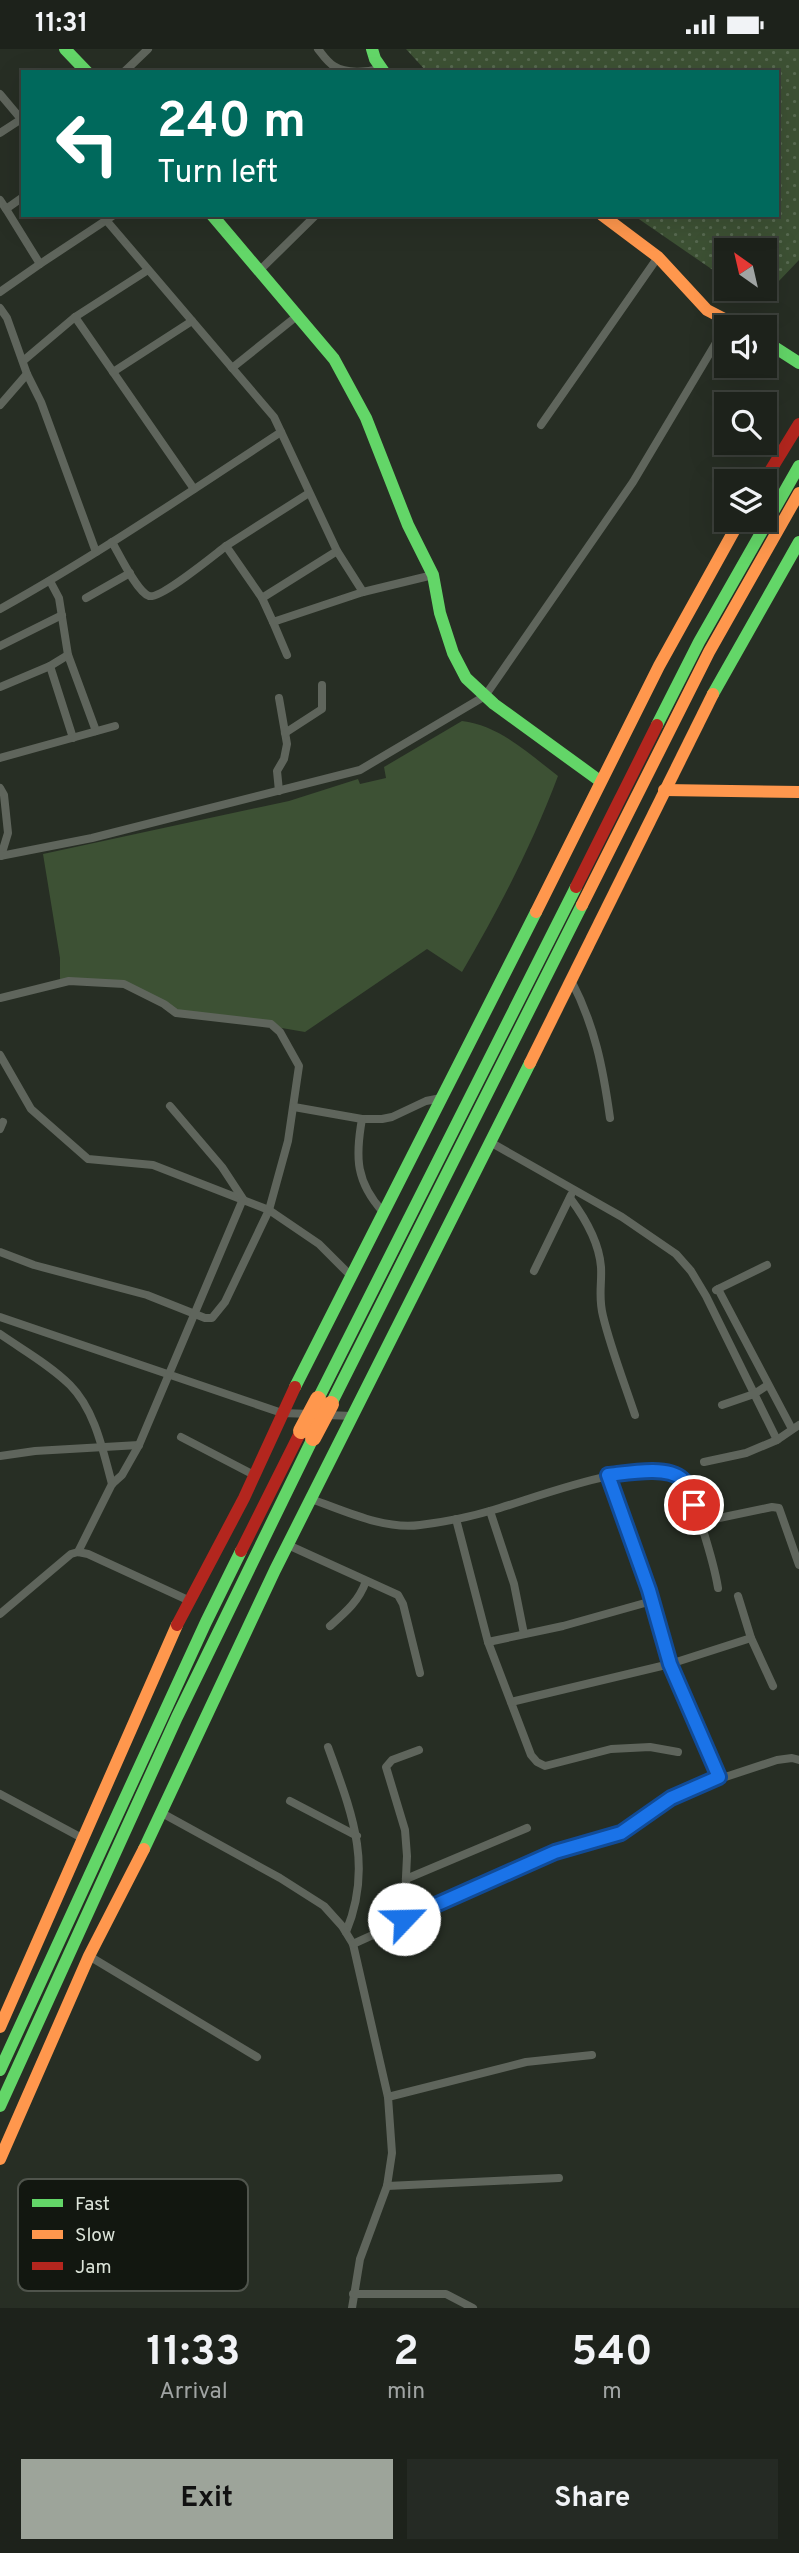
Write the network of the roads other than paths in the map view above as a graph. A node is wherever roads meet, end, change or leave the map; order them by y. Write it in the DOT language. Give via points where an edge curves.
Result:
graph roads {
  1 [pos="65,49"];
  2 [pos="148,49"];
  3 [pos="318,49"];
  4 [pos="372,49"];
  5 [pos="85,70"];
  6 [pos="126,70"];
  7 [pos="348,70"];
  8 [pos="376,70"];
  9 [pos="0,94"];
  10 [pos="21,117"];
  11 [pos="21,119"];
  12 [pos="0,133"];
  13 [pos="21,198"];
  14 [pos="0,200"];
  15 [pos="6,209"];
  16 [pos="214,217"];
  17 [pos="314,217"];
  18 [pos="605,217"];
  19 [pos="110,218"];
  20 [pos="658,257"];
  21 [pos="40,264"];
  22 [pos="148,269"];
  23 [pos="259,271"];
  24 [pos="0,292"];
  25 [pos="0,308"];
  26 [pos="717,315"];
  27 [pos="297,316"];
  28 [pos="75,317"];
  29 [pos="192,321"];
  30 [pos="777,349"];
  31 [pos="714,357"];
  32 [pos="23,361"];
  33 [pos="799,363"];
  34 [pos="232,368"];
  35 [pos="113,372"];
  36 [pos="27,374"];
  37 [pos="0,405"];
  38 [pos="799,424"];
  39 [pos="541,425"];
  40 [pos="281,432"];
  41 [pos="799,466"];
  42 [pos="771,469"];
  43 [pos="194,489"];
  44 [pos="309,493"];
  45 [pos="799,493"];
  46 [pos="733,532"];
  47 [pos="112,542"];
  48 [pos="799,543"];
  49 [pos="226,546"];
  50 [pos="337,551"];
  51 [pos="96,552"];
  52 [pos="130,573"];
  53 [pos="433,575"];
  54 [pos="50,581"];
  55 [pos="363,592"];
  56 [pos="86,598"];
  57 [pos="262,598"];
  58 [pos="0,609"];
  59 [pos="62,615"];
  60 [pos="273,622"];
  61 [pos="0,646"];
  62 [pos="68,655"];
  63 [pos="287,655"];
  64 [pos="50,666"];
  65 [pos="322,685"];
  66 [pos="0,688"];
  67 [pos="485,696"];
  68 [pos="279,698"];
  69 [pos="115,726"];
  70 [pos="96,731"];
  71 [pos="285,733"];
  72 [pos="73,738"];
  73 [pos="0,758"];
  74 [pos="600,781"];
  75 [pos="0,788"];
  76 [pos="664,790"];
  77 [pos="279,791"];
  78 [pos="799,792"];
  79 [pos="0,856"];
  80 [pos="571,980"];
  81 [pos="0,998"];
  82 [pos="0,1055"];
  83 [pos="441,1098"];
  84 [pos="170,1106"];
  85 [pos="294,1107"];
  86 [pos="610,1118"];
  87 [pos="362,1119"];
  88 [pos="490,1142"];
  89 [pos="573,1188"];
  90 [pos="570,1198"];
  91 [pos="243,1199"];
  92 [pos="269,1210"];
  93 [pos="383,1212"];
  94 [pos="0,1252"];
  95 [pos="767,1265"];
  96 [pos="534,1271"];
  97 [pos="351,1275"];
  98 [pos="718,1289"];
  99 [pos="706,1296"];
  100 [pos="195,1315"];
  101 [pos="0,1317"];
  102 [pos="0,1333"];
  103 [pos="168,1373"];
  104 [pos="768,1385"];
  105 [pos="754,1394"];
  106 [pos="324,1401"];
  107 [pos="722,1405"];
  108 [pos="282,1413"];
  109 [pos="635,1415"];
  110 [pos="352,1416"];
  111 [pos="796,1427"];
  112 [pos="307,1434"];
  113 [pos="181,1437"];
  114 [pos="777,1440"];
  115 [pos="139,1445"];
  116 [pos="102,1446"];
  117 [pos="0,1456"];
  118 [pos="704,1462"];
  119 [pos="254,1475"];
  120 [pos="608,1475"];
  121 [pos="112,1484"];
  122 [pos="311,1499"];
  123 [pos="490,1511"];
  124 [pos="456,1519"];
  125 [pos="700,1522"];
  126 [pos="288,1545"];
  127 [pos="78,1552"];
  128 [pos="799,1565"];
  129 [pos="366,1581"];
  130 [pos="718,1588"];
  131 [pos="738,1596"];
  132 [pos="190,1601"];
  133 [pos="652,1601"];
  134 [pos="0,1613"];
  135 [pos="330,1626"];
  136 [pos="524,1634"];
  137 [pos="751,1638"];
  138 [pos="488,1641"];
  139 [pos="670,1664"];
  140 [pos="420,1673"];
  141 [pos="773,1686"];
  142 [pos="512,1702"];
  143 [pos="328,1747"];
  144 [pos="419,1750"];
  145 [pos="678,1752"];
  146 [pos="799,1760"];
  147 [pos="719,1777"];
  148 [pos="0,1794"];
  149 [pos="290,1801"];
  150 [pos="160,1812"];
  151 [pos="527,1828"];
  152 [pos="357,1836"];
  153 [pos="82,1838"];
  154 [pos="406,1879"];
  155 [pos="404,1919"];
  156 [pos="346,1933"];
  157 [pos="353,1944"];
  158 [pos="89,1956"];
  159 [pos="0,2027"];
  160 [pos="592,2055"];
  161 [pos="257,2057"];
  162 [pos="0,2070"];
  163 [pos="388,2097"];
  164 [pos="0,2106"];
  165 [pos="0,2159"];
  166 [pos="559,2178"];
  167 [pos="387,2186"];
  168 [pos="353,2294"];
  169 [pos="352,2308"];
  170 [pos="473,2308"];
  1 -- 5 [label="main road"];
  2 -- 6 [label="street"];
  3 -- 7 [label="street" via="333,66"];
  4 -- 8 [label="main road"];
  9 -- 10 [label="street"];
  11 -- 12 [label="street"];
  13 -- 15 [label="street"];
  14 -- 15 [label="street"];
  15 -- 21 [label="street"];
  16 -- 23 [label="main road"];
  17 -- 23 [label="street"];
  18 -- 20 [label="main road"];
  19 -- 21 [label="street"];
  19 -- 22 [label="street"];
  20 -- 26 [label="main road"];
  20 -- 39 [label="street"];
  21 -- 24 [label="street"];
  22 -- 28 [label="street"];
  22 -- 29 [label="street"];
  23 -- 27 [label="main road"];
  25 -- 32 [label="street"];
  27 -- 34 [label="street"];
  27 -- 53 [label="main road" via="334,359 366,418"];
  28 -- 32 [label="street"];
  28 -- 35 [label="street"];
  29 -- 34 [label="street"];
  29 -- 35 [label="street"];
  30 -- 33 [label="main road"];
  31 -- 67 [label="street" via="634,482"];
  32 -- 36 [label="street"];
  34 -- 40 [label="street" via="274,417"];
  35 -- 43 [label="street"];
  36 -- 37 [label="street"];
  36 -- 51 [label="street"];
  38 -- 42 [label="main road"];
  40 -- 43 [label="street"];
  40 -- 44 [label="street"];
  41 -- 106 [label="main road" via="699,642 636,765"];
  43 -- 47 [label="street"];
  44 -- 49 [label="street"];
  44 -- 50 [label="street"];
  45 -- 106 [label="main road" via="709,652"];
  46 -- 74 [label="main road"];
  47 -- 51 [label="street"];
  47 -- 52 [label="street"];
  48 -- 76 [label="main road" via="734,654"];
  49 -- 52 [label="street" via="155,596 146,595"];
  49 -- 57 [label="street"];
  50 -- 55 [label="street"];
  50 -- 57 [label="street"];
  51 -- 54 [label="street"];
  52 -- 56 [label="street"];
  53 -- 55 [label="street"];
  53 -- 67 [label="main road" via="453,653 466,678"];
  54 -- 58 [label="street"];
  54 -- 59 [label="street"];
  55 -- 60 [label="street"];
  57 -- 60 [label="street"];
  59 -- 61 [label="street"];
  59 -- 62 [label="street"];
  60 -- 63 [label="street"];
  62 -- 64 [label="street"];
  62 -- 70 [label="street"];
  64 -- 66 [label="street"];
  64 -- 72 [label="street"];
  65 -- 71 [label="street" via="323,709"];
  67 -- 74 [label="main road"];
  67 -- 77 [label="street" via="360,770"];
  68 -- 71 [label="street"];
  69 -- 70 [label="street"];
  70 -- 72 [label="street"];
  71 -- 77 [label="street" via="286,752 277,775"];
  72 -- 73 [label="street"];
  74 -- 83 [label="main road"];
  75 -- 79 [label="street" via="8,833"];
  76 -- 78 [label="main road"];
  76 -- 80 [label="main road"];
  77 -- 79 [label="street"];
  80 -- 86 [label="street" via="601,1059"];
  80 -- 88 [label="main road"];
  81 -- 85 [label="street" via="69,981 124,984 176,1013 271,1024 299,1066"];
  82 -- 91 [label="street" via="31,1109 88,1159 153,1165"];
  83 -- 87 [label="street" via="392,1117"];
  83 -- 93 [label="main road"];
  84 -- 91 [label="street"];
  85 -- 87 [label="street"];
  85 -- 92 [label="street"];
  87 -- 93 [label="street" via="359,1171"];
  88 -- 89 [label="street"];
  88 -- 110 [label="main road"];
  89 -- 90 [label="street"];
  89 -- 99 [label="street" via="676,1254"];
  90 -- 96 [label="street"];
  90 -- 109 [label="street" via="600,1257 603,1317"];
  91 -- 92 [label="street"];
  91 -- 100 [label="street"];
  92 -- 97 [label="street" via="319,1244"];
  92 -- 100 [label="street" via="219,1312 212,1318"];
  93 -- 97 [label="main road"];
  94 -- 100 [label="street" via="146,1295"];
  95 -- 98 [label="street"];
  97 -- 108 [label="main road"];
  98 -- 99 [label="street"];
  98 -- 104 [label="street"];
  99 -- 105 [label="street"];
  100 -- 103 [label="street"];
  101 -- 103 [label="street"];
  102 -- 116 [label="street" via="70,1385 82,1400"];
  103 -- 108 [label="street"];
  103 -- 115 [label="street"];
  104 -- 105 [label="street"];
  104 -- 111 [label="street"];
  105 -- 107 [label="street"];
  105 -- 114 [label="street"];
  106 -- 112 [label="main road, bridge"];
  108 -- 110 [label="street"];
  108 -- 119 [label="main road"];
  110 -- 122 [label="main road"];
  111 -- 114 [label="street"];
  112 -- 162 [label="main road" via="206,1622"];
  112 -- 164 [label="main road"];
  113 -- 119 [label="street"];
  114 -- 118 [label="street" via="746,1453"];
  115 -- 116 [label="street"];
  115 -- 121 [label="street"];
  116 -- 117 [label="street"];
  116 -- 121 [label="street"];
  119 -- 132 [label="main road"];
  120 -- 123 [label="street"];
  120 -- 125 [label="street" via="673,1474 683,1480"];
  120 -- 133 [label="street"];
  121 -- 127 [label="street"];
  122 -- 124 [label="street" via="397,1525"];
  122 -- 126 [label="main road"];
  123 -- 124 [label="street"];
  123 -- 136 [label="street" via="514,1584"];
  124 -- 138 [label="street"];
  125 -- 128 [label="street" via="779,1508"];
  125 -- 130 [label="street"];
  126 -- 129 [label="street"];
  126 -- 150 [label="main road"];
  127 -- 132 [label="street"];
  127 -- 134 [label="street"];
  129 -- 135 [label="street" via="361,1596"];
  129 -- 140 [label="street" via="398,1595"];
  131 -- 137 [label="street"];
  132 -- 153 [label="main road"];
  133 -- 136 [label="street"];
  133 -- 139 [label="street"];
  136 -- 138 [label="street"];
  137 -- 139 [label="street"];
  137 -- 141 [label="street"];
  138 -- 142 [label="street"];
  139 -- 142 [label="street"];
  139 -- 147 [label="street"];
  142 -- 145 [label="street" via="531,1755 545,1766 611,1749 650,1747"];
  143 -- 152 [label="street"];
  144 -- 154 [label="street" via="386,1767 405,1830"];
  146 -- 147 [label="street" via="777,1760"];
  147 -- 155 [label="street" via="671,1798 621,1833 555,1852"];
  148 -- 153 [label="street"];
  149 -- 152 [label="street"];
  150 -- 156 [label="street" via="324,1906"];
  150 -- 158 [label="main road"];
  151 -- 154 [label="street"];
  152 -- 156 [label="street" via="358,1883"];
  153 -- 159 [label="main road"];
  154 -- 155 [label="street"];
  155 -- 157 [label="street"];
  156 -- 157 [label="street"];
  157 -- 163 [label="street"];
  158 -- 161 [label="street"];
  158 -- 165 [label="main road"];
  160 -- 163 [label="street" via="526,2062"];
  163 -- 167 [label="street" via="392,2153"];
  166 -- 167 [label="street"];
  167 -- 168 [label="street" via="360,2259"];
  168 -- 169 [label="street"];
  168 -- 170 [label="street" via="446,2294"];
}
